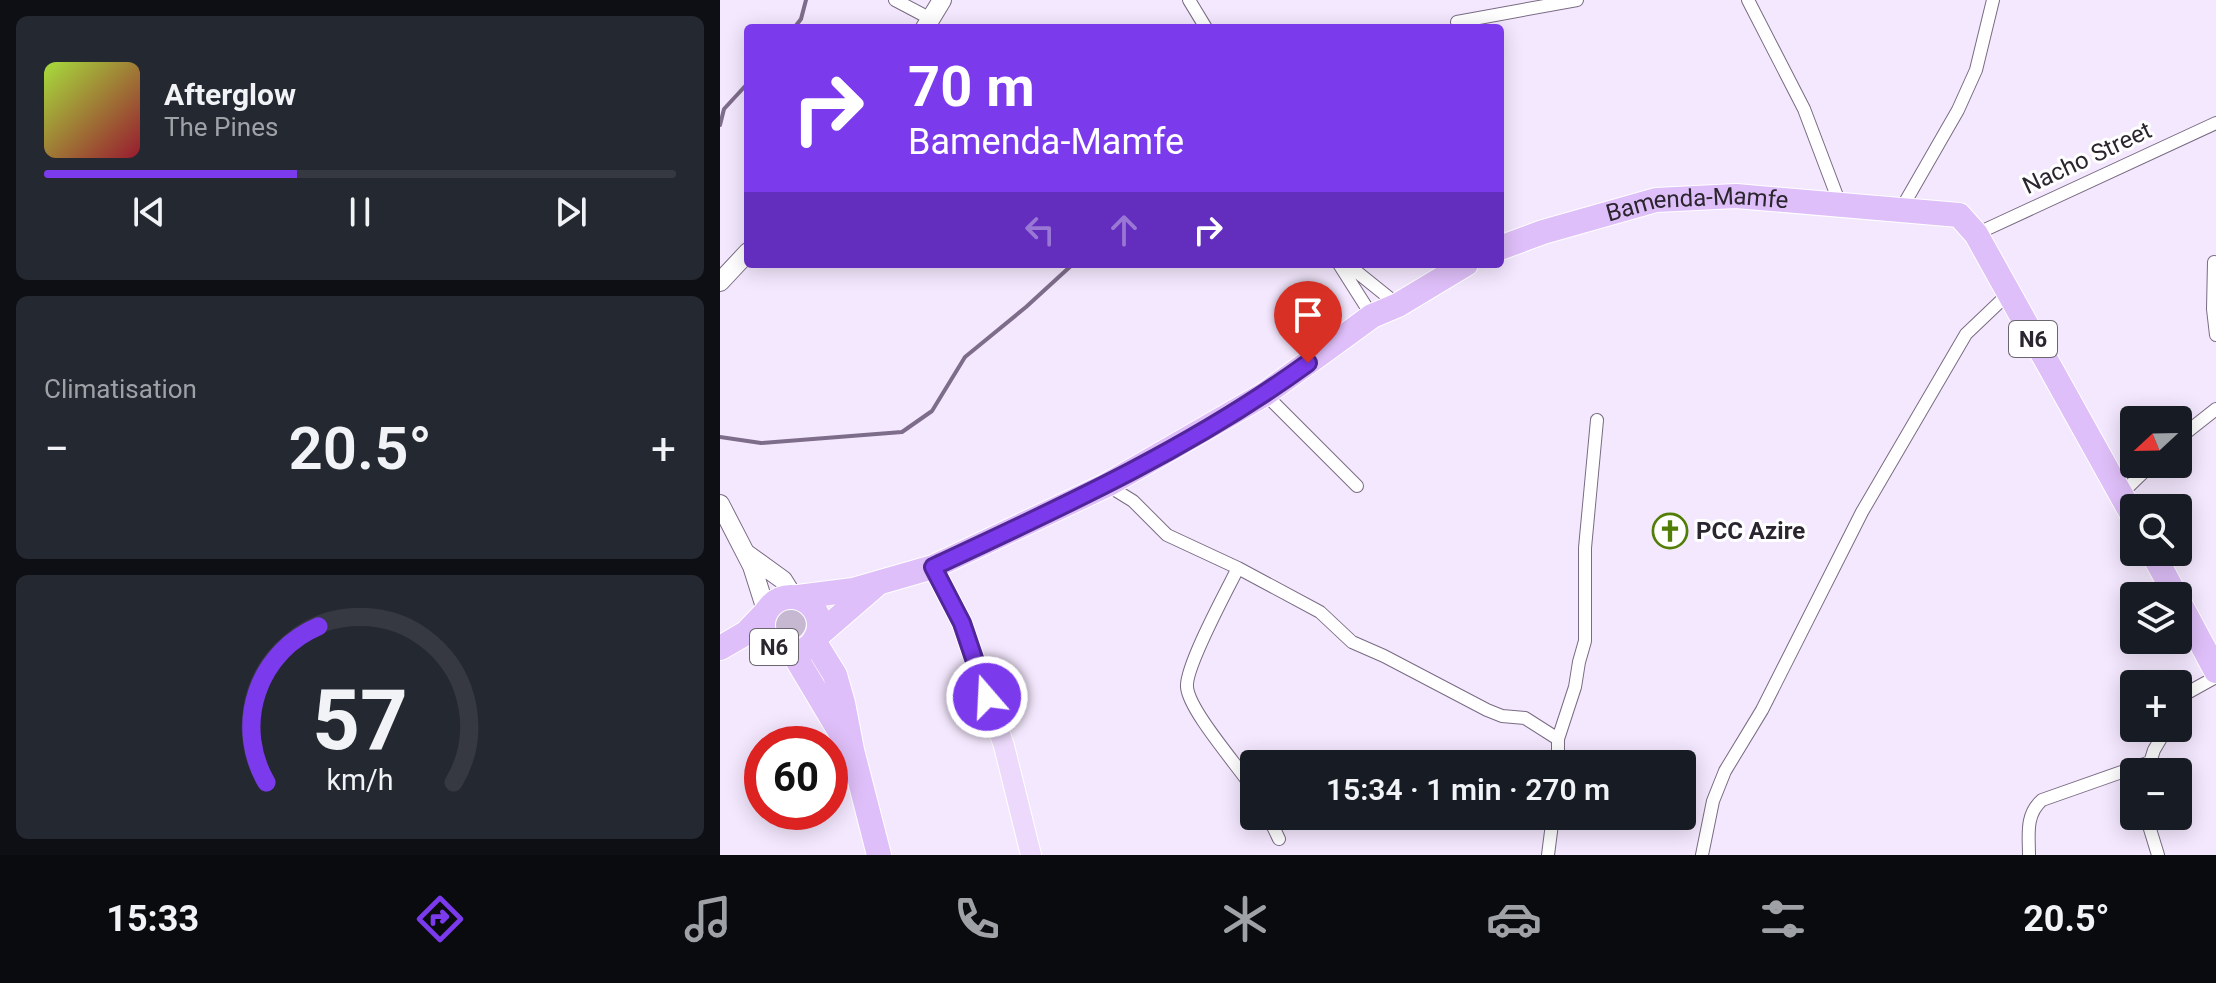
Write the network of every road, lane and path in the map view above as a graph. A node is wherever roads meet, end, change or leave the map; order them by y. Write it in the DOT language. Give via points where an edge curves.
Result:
graph roads {
  1 [pos="895,0"];
  2 [pos="942,0"];
  3 [pos="1189,0"];
  4 [pos="1577,0"];
  5 [pos="1748,0"];
  6 [pos="1993,0"];
  7 [pos="1457,22"];
  8 [pos="928,23"];
  9 [pos="1204,24"];
  10 [pos="2216,123"];
  11 [pos="1840,204"];
  12 [pos="1902,207"];
  13 [pos="1976,234"];
  14 [pos="1504,247"];
  15 [pos="744,256"];
  16 [pos="2214,262"];
  17 [pos="1342,268"];
  18 [pos="1352,268"];
  19 [pos="1459,268"];
  20 [pos="720,282"];
  21 [pos="2008,294"];
  22 [pos="1398,305"];
  23 [pos="1372,316"];
  24 [pos="2216,335"];
  25 [pos="1265,394"];
  26 [pos="2216,409"];
  27 [pos="1597,420"];
  28 [pos="2192,428"];
  29 [pos="2138,478"];
  30 [pos="1107,485"];
  31 [pos="1357,486"];
  32 [pos="2121,494"];
  33 [pos="720,504"];
  34 [pos="744,552"];
  35 [pos="933,567"];
  36 [pos="1238,568"];
  37 [pos="877,585"];
  38 [pos="796,597"];
  39 [pos="766,612"];
  40 [pos="2192,627"];
  41 [pos="799,644"];
  42 [pos="720,650"];
  43 [pos="2216,674"];
  44 [pos="2192,690"];
  45 [pos="1558,739"];
  46 [pos="1558,750"];
  47 [pos="1240,771"];
  48 [pos="2120,776"];
  49 [pos="1275,830"];
  50 [pos="1551,830"];
  51 [pos="2150,830"];
  52 [pos="1279,839"];
  53 [pos="879,855"];
  54 [pos="1031,855"];
  55 [pos="1548,855"];
  56 [pos="1702,855"];
  57 [pos="2029,855"];
  58 [pos="2158,855"];
  1 -- 8 [label="street"];
  2 -- 8 [label="main road"];
  3 -- 9 [label="street"];
  4 -- 7 [label="street"];
  5 -- 11 [label="street" via="1804,109"];
  6 -- 12 [label="street" via="1976,70"];
  10 -- 13 [label="street, Nacho Street"];
  11 -- 12 [label="highway, Bamenda-Mamfe / N6"];
  11 -- 14 [label="highway, Bamenda-Mamfe / N6" via="1736,196 1656,200"];
  12 -- 13 [label="highway, Bamenda-Mamfe / N6" via="1959,215"];
  13 -- 21 [label="highway, Bamenda-Mamfe / N6"];
  15 -- 20 [label="main road"];
  16 -- 24 [label="street"];
  17 -- 23 [label="street"];
  18 -- 22 [label="street"];
  19 -- 22 [label="highway, N6"];
  21 -- 32 [label="highway, Bamenda-Mamfe / N6"];
  21 -- 56 [label="street" via="1966,334 1862,512 1762,710 1725,771"];
  22 -- 23 [label="highway, N6"];
  23 -- 25 [label="highway, N6"];
  25 -- 30 [label="highway, N6"];
  25 -- 31 [label="street"];
  26 -- 28 [label="street"];
  27 -- 45 [label="street" via="1585,548 1585,641"];
  29 -- 32 [label="street"];
  30 -- 35 [label="highway, N6"];
  30 -- 36 [label="street" via="1133,501 1167,535"];
  33 -- 34 [label="main road"];
  34 -- 38 [label="main road" via="783,580"];
  34 -- 39 [label="main road"];
  35 -- 37 [label="highway, N6"];
  35 -- 54 [label="main road" via="967,637 1004,746"];
  36 -- 45 [label="street" via="1320,612 1352,642 1487,710 1525,718"];
  36 -- 47 [label="street" via="1191,666 1187,688"];
  37 -- 38 [label="highway, N6"];
  37 -- 41 [label="highway, N6"];
  38 -- 39 [label="highway, N6" via="778,599"];
  38 -- 41 [label="highway, N6" via="814,609 819,627"];
  39 -- 41 [label="highway, N6" via="763,631"];
  39 -- 42 [label="highway, N6"];
  40 -- 43 [label="highway"];
  41 -- 42 [label="highway, N6"];
  41 -- 53 [label="highway" via="833,723 852,750"];
  43 -- 44 [label="street"];
  45 -- 46 [label="street"];
  48 -- 57 [label="street" via="2042,800 2029,819"];
  49 -- 52 [label="street"];
  50 -- 55 [label="street"];
  51 -- 58 [label="street"];
}
